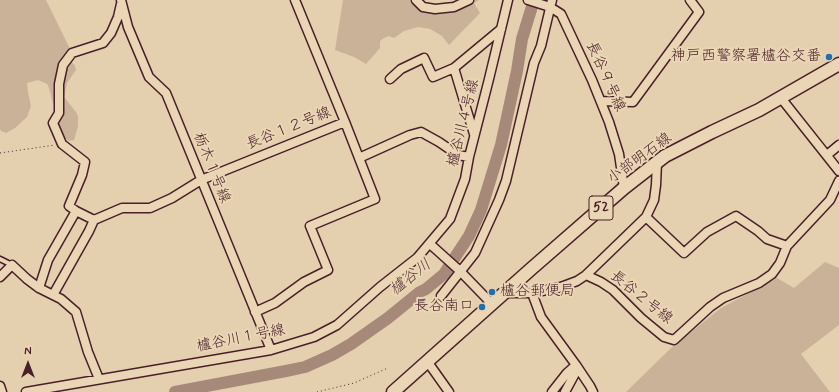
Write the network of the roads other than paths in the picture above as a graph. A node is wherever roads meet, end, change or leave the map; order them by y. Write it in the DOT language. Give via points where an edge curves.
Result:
graph roads {
  1 [pos="295,0"];
  2 [pos="416,0"];
  3 [pos="469,0"];
  4 [pos="508,0"];
  5 [pos="528,0"];
  6 [pos="690,0"];
  7 [pos="121,1"];
  8 [pos="551,4"];
  9 [pos="501,28"];
  10 [pos="839,64"];
  11 [pos="454,68"];
  12 [pos="390,79"];
  13 [pos="781,98"];
  14 [pos="601,101"];
  15 [pos="345,122"];
  16 [pos="474,135"];
  17 [pos="839,145"];
  18 [pos="827,155"];
  19 [pos="469,156"];
  20 [pos="359,158"];
  21 [pos="657,162"];
  22 [pos="839,171"];
  23 [pos="202,180"];
  24 [pos="839,181"];
  25 [pos="624,188"];
  26 [pos="76,211"];
  27 [pos="646,217"];
  28 [pos="94,220"];
  29 [pos="430,244"];
  30 [pos="787,246"];
  31 [pos="0,259"];
  32 [pos="12,265"];
  33 [pos="460,271"];
  34 [pos="586,275"];
  35 [pos="0,277"];
  36 [pos="39,288"];
  37 [pos="503,293"];
  38 [pos="532,293"];
  39 [pos="53,295"];
  40 [pos="440,296"];
  41 [pos="492,304"];
  42 [pos="255,312"];
  43 [pos="271,350"];
  44 [pos="427,361"];
  45 [pos="577,367"];
  46 [pos="99,379"];
  47 [pos="77,383"];
  48 [pos="0,386"];
  49 [pos="2,392"];
  50 [pos="26,392"];
  51 [pos="78,392"];
  52 [pos="393,392"];
  53 [pos="449,392"];
  54 [pos="552,392"];
  55 [pos="565,392"];
  56 [pos="593,392"];
  1 -- 15 [label="street"];
  2 -- 3 [label="street" via="423,7 435,9 454,7"];
  4 -- 9 [label="street, 櫨谷川４号線"];
  5 -- 8 [label="street, 長谷９号線"];
  6 -- 14 [label="street" via="699,12 633,102"];
  7 -- 23 [label="street, 栃木１号線" via="128,27 149,77 166,93"];
  7 -- 26 [label="street" via="118,17 103,43 72,53 63,65 59,84 59,113 53,123 62,144 85,162 69,206"];
  8 -- 14 [label="street, 長谷９号線" via="561,14"];
  8 -- 33 [label="street" via="506,181 475,253"];
  9 -- 11 [label="street"];
  9 -- 16 [label="street, 櫨谷川４号線"];
  10 -- 13 [label="main road, 小部明石線 / 52"];
  11 -- 12 [label="street" via="433,77 424,58"];
  11 -- 16 [label="street"];
  13 -- 18 [label="street"];
  13 -- 21 [label="main road, 小部明石線 / 52"];
  14 -- 25 [label="street, 長谷９号線" via="619,154"];
  15 -- 20 [label="street, 長谷１２号線"];
  15 -- 23 [label="street, 長谷１２号線"];
  16 -- 19 [label="street, 櫨谷川４号線"];
  17 -- 18 [label="street"];
  18 -- 22 [label="street"];
  19 -- 20 [label="street" via="458,155 421,132"];
  19 -- 29 [label="street, 櫨谷川４号線" via="465,179 450,219"];
  20 -- 42 [label="street, 長谷１２号線" via="375,199 310,226 328,270 304,282 275,303"];
  21 -- 25 [label="main road, 小部明石線 / 52"];
  21 -- 27 [label="street" via="654,200"];
  23 -- 28 [label="street, 長谷１２号線" via="150,208 122,208"];
  23 -- 42 [label="street, 栃木１号線"];
  24 -- 30 [label="street" via="830,200"];
  25 -- 37 [label="main road, 小部明石線 / 52"];
  26 -- 28 [label="street"];
  26 -- 36 [label="street" via="48,260"];
  27 -- 30 [label="street" via="684,253 707,232 736,216 767,239"];
  27 -- 34 [label="street, 長谷２号線"];
  28 -- 39 [label="street"];
  29 -- 33 [label="street"];
  29 -- 43 [label="street, 櫨谷川１号線" via="417,258 337,325 314,337"];
  30 -- 34 [label="street, 長谷２号線" via="772,274 723,298 674,340 664,337 613,290"];
  31 -- 32 [label="lane"];
  32 -- 35 [label="street"];
  32 -- 36 [label="street"];
  33 -- 40 [label="street"];
  33 -- 41 [label="street"];
  34 -- 38 [label="street" via="561,287"];
  36 -- 39 [label="street"];
  37 -- 38 [label="street"];
  37 -- 41 [label="main road, 小部明石線 / 52"];
  38 -- 45 [label="street" via="541,317"];
  39 -- 46 [label="street" via="76,312"];
  41 -- 44 [label="main road, 小部明石線 / 52"];
  42 -- 43 [label="street, 栃木１号線"];
  43 -- 46 [label="street, 櫨谷川１号線"];
  44 -- 52 [label="main road, 小部明石線 / 52"];
  44 -- 53 [label="street"];
  45 -- 54 [label="street" via="567,373"];
  45 -- 55 [label="street"];
  45 -- 56 [label="street"];
  46 -- 47 [label="street, 櫨谷川１号線"];
  47 -- 50 [label="street, 櫨谷川１号線"];
  47 -- 51 [label="street"];
  48 -- 49 [label="street"];
}
